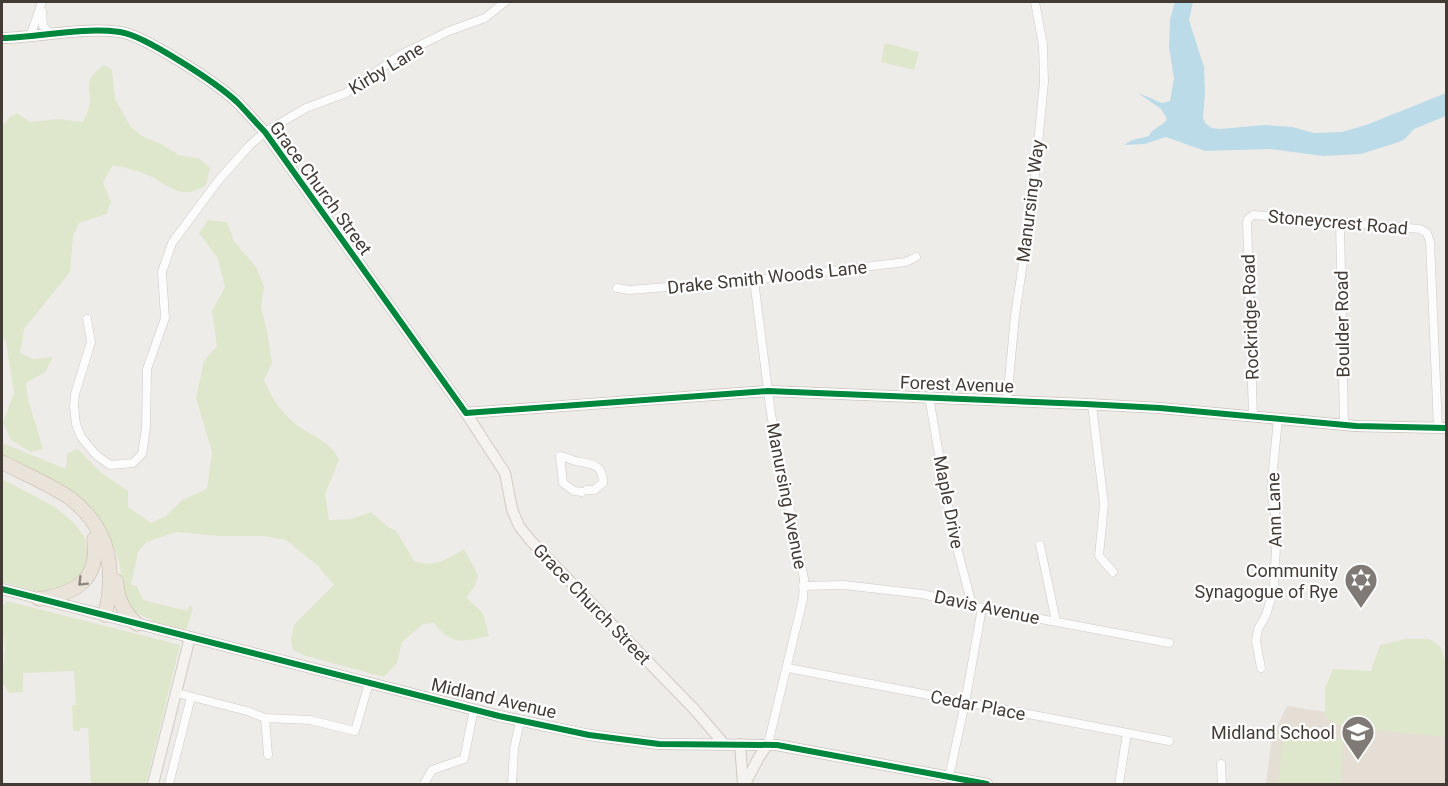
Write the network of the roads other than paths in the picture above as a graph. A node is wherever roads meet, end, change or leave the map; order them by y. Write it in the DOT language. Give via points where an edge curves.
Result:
graph roads {
  1 [pos="42,2"];
  2 [pos="505,2"];
  3 [pos="1035,2"];
  4 [pos="51,34"];
  5 [pos="30,37"];
  6 [pos="2,38"];
  7 [pos="265,132"];
  8 [pos="1248,219"];
  9 [pos="1340,222"];
  10 [pos="916,257"];
  11 [pos="754,280"];
  12 [pos="617,288"];
  13 [pos="87,319"];
  14 [pos="768,391"];
  15 [pos="929,397"];
  16 [pos="1007,401"];
  17 [pos="1092,405"];
  18 [pos="466,412"];
  19 [pos="1253,416"];
  20 [pos="1278,419"];
  21 [pos="1344,425"];
  22 [pos="1442,428"];
  23 [pos="2,462"];
  24 [pos="2,472"];
  25 [pos="584,491"];
  26 [pos="98,538"];
  27 [pos="1040,544"];
  28 [pos="1113,572"];
  29 [pos="803,586"];
  30 [pos="2,590"];
  31 [pos="39,599"];
  32 [pos="972,605"];
  33 [pos="982,608"];
  34 [pos="100,614"];
  35 [pos="1056,621"];
  36 [pos="137,624"];
  37 [pos="190,637"];
  38 [pos="1169,643"];
  39 [pos="788,668"];
  40 [pos="1261,668"];
  41 [pos="369,683"];
  42 [pos="177,693"];
  43 [pos="191,697"];
  44 [pos="965,702"];
  45 [pos="474,710"];
  46 [pos="266,718"];
  47 [pos="520,721"];
  48 [pos="1127,733"];
  49 [pos="1169,741"];
  50 [pos="724,744"];
  51 [pos="740,744"];
  52 [pos="768,744"];
  53 [pos="268,755"];
  54 [pos="1221,764"];
  55 [pos="949,777"];
  56 [pos="153,784"];
  57 [pos="169,784"];
  58 [pos="424,784"];
  59 [pos="512,784"];
  60 [pos="744,784"];
  61 [pos="987,784"];
  62 [pos="1119,784"];
  63 [pos="1222,784"];
  1 -- 4 [label="street" via="43,26"];
  1 -- 5 [label="street"];
  2 -- 7 [label="street, Kirby Lane" via="480,21 400,55 346,93 306,108"];
  3 -- 16 [label="street, Manursing Way" via="1043,45 1044,82"];
  4 -- 5 [label="street, Grace Church Street"];
  4 -- 7 [label="street, Grace Church Street" via="111,31 135,36 216,86"];
  5 -- 6 [label="street, Grace Church Street"];
  7 -- 13 [label="street, Kirby Lane" via="218,181 172,243 162,272 165,318 147,369 145,440 142,454 133,463 110,465 96,455 76,423 75,394 91,342"];
  7 -- 18 [label="street, Grace Church Street"];
  8 -- 9 [label="street, Stoneycrest Road" via="1253,215"];
  8 -- 19 [label="street, Rockridge Road"];
  9 -- 21 [label="street, Boulder Road"];
  9 -- 22 [label="street, Stoneycrest Road" via="1427,233"];
  10 -- 11 [label="street, Drake Smith Woods Lane" via="906,262"];
  11 -- 12 [label="street, Drake Smith Woods Lane"];
  11 -- 14 [label="street, Manursing Avenue"];
  14 -- 15 [label="street, Forest Avenue"];
  14 -- 18 [label="street, Forest Avenue"];
  14 -- 29 [label="street, Manursing Avenue"];
  15 -- 16 [label="street, Forest Avenue"];
  15 -- 32 [label="street, Maple Drive" via="952,529"];
  16 -- 17 [label="street, Forest Avenue"];
  17 -- 19 [label="street, Forest Avenue"];
  17 -- 28 [label="street" via="1104,504 1099,556"];
  18 -- 50 [label="street, Grace Church Street" via="506,473 519,526"];
  19 -- 20 [label="street, Forest Avenue"];
  20 -- 21 [label="street, Forest Avenue"];
  20 -- 40 [label="street, Ann Lane" via="1271,490 1277,525 1274,589 1256,641"];
  21 -- 22 [label="street, Forest Avenue"];
  23 -- 26 [label="highway" via="70,499 84,512"];
  24 -- 26 [label="highway" via="60,503"];
  25 -- 25 [label="street" via="574,492 563,483 560,456 593,463 600,470 603,483"];
  26 -- 31 [label="highway, one-way" via="95,558 85,580 63,595"];
  26 -- 34 [label="highway" via="108,556 111,574 110,594"];
  26 -- 36 [label="highway" via="112,556 117,595"];
  27 -- 35 [label="street"];
  29 -- 32 [label="street, Davis Avenue" via="894,590"];
  29 -- 39 [label="street, Manursing Avenue"];
  30 -- 31 [label="street, Midland Avenue"];
  31 -- 34 [label="street, Midland Avenue"];
  32 -- 33 [label="street, Davis Avenue"];
  33 -- 35 [label="street, Davis Avenue"];
  33 -- 44 [label="street"];
  34 -- 36 [label="street, Midland Avenue"];
  35 -- 38 [label="street, Davis Avenue"];
  36 -- 37 [label="street, Midland Avenue"];
  37 -- 41 [label="street, Midland Avenue"];
  37 -- 42 [label="street"];
  39 -- 44 [label="street, Cedar Place"];
  39 -- 52 [label="street, Manursing Avenue"];
  41 -- 45 [label="street, Midland Avenue"];
  41 -- 46 [label="street" via="356,731 310,720"];
  42 -- 43 [label="street"];
  42 -- 56 [label="street"];
  43 -- 46 [label="street"];
  43 -- 57 [label="street"];
  44 -- 48 [label="street, Cedar Place"];
  44 -- 55 [label="street"];
  45 -- 47 [label="street, Midland Avenue"];
  45 -- 58 [label="street" via="464,759 432,770"];
  46 -- 53 [label="street"];
  47 -- 50 [label="street, Midland Avenue" via="659,744"];
  47 -- 59 [label="street"];
  48 -- 49 [label="street, Cedar Place"];
  48 -- 62 [label="street"];
  50 -- 51 [label="street, Midland Avenue"];
  51 -- 52 [label="street, Midland Avenue"];
  51 -- 60 [label="street"];
  52 -- 55 [label="street, Midland Avenue"];
  52 -- 60 [label="street"];
  54 -- 63 [label="street"];
  55 -- 61 [label="street, Midland Avenue"];
}
